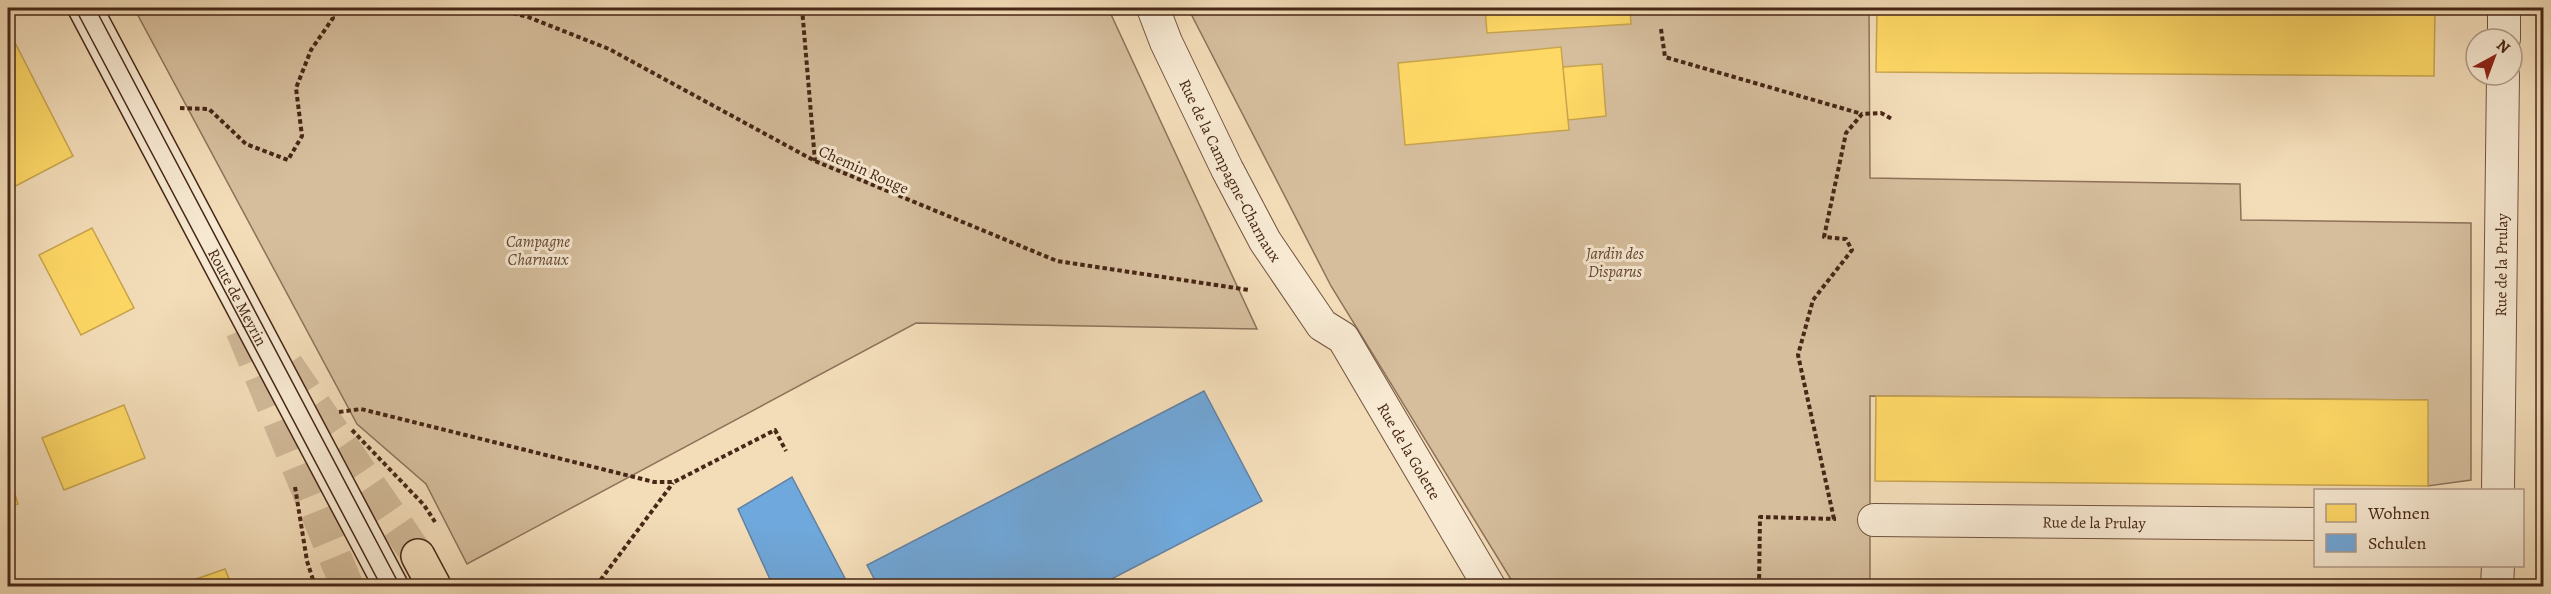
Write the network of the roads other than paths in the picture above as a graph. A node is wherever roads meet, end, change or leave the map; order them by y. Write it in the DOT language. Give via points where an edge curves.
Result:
graph roads {
  1 [pos="85,8"];
  2 [pos="1154,8"];
  3 [pos="2504,8"];
  4 [pos="2504,27"];
  5 [pos="2503,87"];
  6 [pos="1322,325"];
  7 [pos="2498,489"];
  8 [pos="1874,520"];
  9 [pos="2314,524"];
  10 [pos="418,556"];
  11 [pos="2498,567"];
  12 [pos="391,586"];
  13 [pos="434,586"];
  14 [pos="1489,586"];
  15 [pos="2497,586"];
  1 -- 12 [label="street, Route de Meyrin"];
  2 -- 6 [label="street, Rue de la Campagne-Charnaux" via="1166,42 1260,231"];
  3 -- 4 [label="street"];
  5 -- 7 [label="street, Rue de la Prulay"];
  6 -- 14 [label="street, Rue de la Golette" via="1343,338"];
  8 -- 9 [label="street, Rue de la Prulay"];
  10 -- 13 [label="main road"];
  11 -- 15 [label="street"];
}
